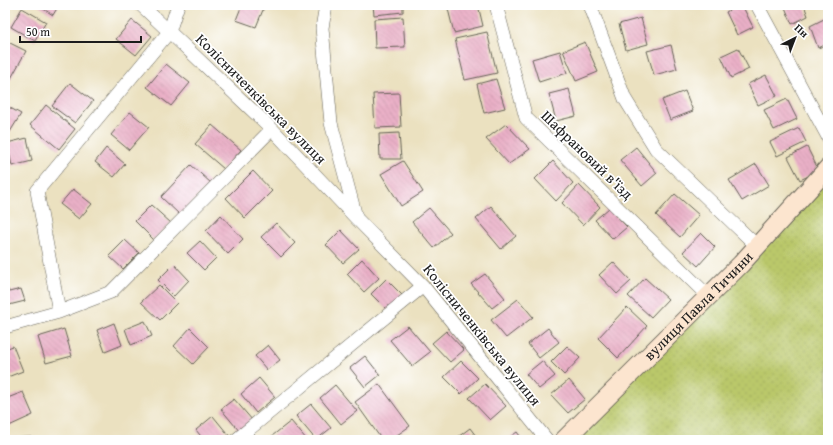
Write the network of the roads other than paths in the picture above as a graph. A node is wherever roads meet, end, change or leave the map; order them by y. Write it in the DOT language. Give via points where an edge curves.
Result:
graph roads {
  1 [pos="141,5"];
  2 [pos="178,5"];
  3 [pos="326,5"];
  4 [pos="496,5"];
  5 [pos="590,5"];
  6 [pos="758,5"];
  7 [pos="169,32"];
  8 [pos="272,129"];
  9 [pos="828,138"];
  10 [pos="828,168"];
  11 [pos="356,218"];
  12 [pos="758,247"];
  13 [pos="423,286"];
  14 [pos="709,297"];
  15 [pos="58,312"];
  16 [pos="5,327"];
  17 [pos="236,440"];
  18 [pos="547,440"];
  19 [pos="564,440"];
  1 -- 7 [label="street, Колісниченківська вулиця"];
  2 -- 7 [label="street"];
  3 -- 11 [label="street, Колісниченківська вулиця" via="322,28 331,123"];
  4 -- 14 [label="street, Шафрановий в'їзд" via="526,118"];
  5 -- 12 [label="street" via="625,100 656,149"];
  6 -- 9 [label="street"];
  7 -- 8 [label="street, Колісниченківська вулиця"];
  7 -- 15 [label="street" via="37,191"];
  8 -- 11 [label="street, Колісниченківська вулиця"];
  8 -- 15 [label="street" via="111,292"];
  10 -- 12 [label="main road, вулиця Павла Тичини"];
  11 -- 13 [label="street, Колісниченківська вулиця"];
  12 -- 14 [label="main road, вулиця Павла Тичини"];
  13 -- 17 [label="street"];
  13 -- 18 [label="street, Колісниченківська вулиця"];
  14 -- 19 [label="main road, вулиця Павла Тичини"];
  15 -- 16 [label="street"];
}
